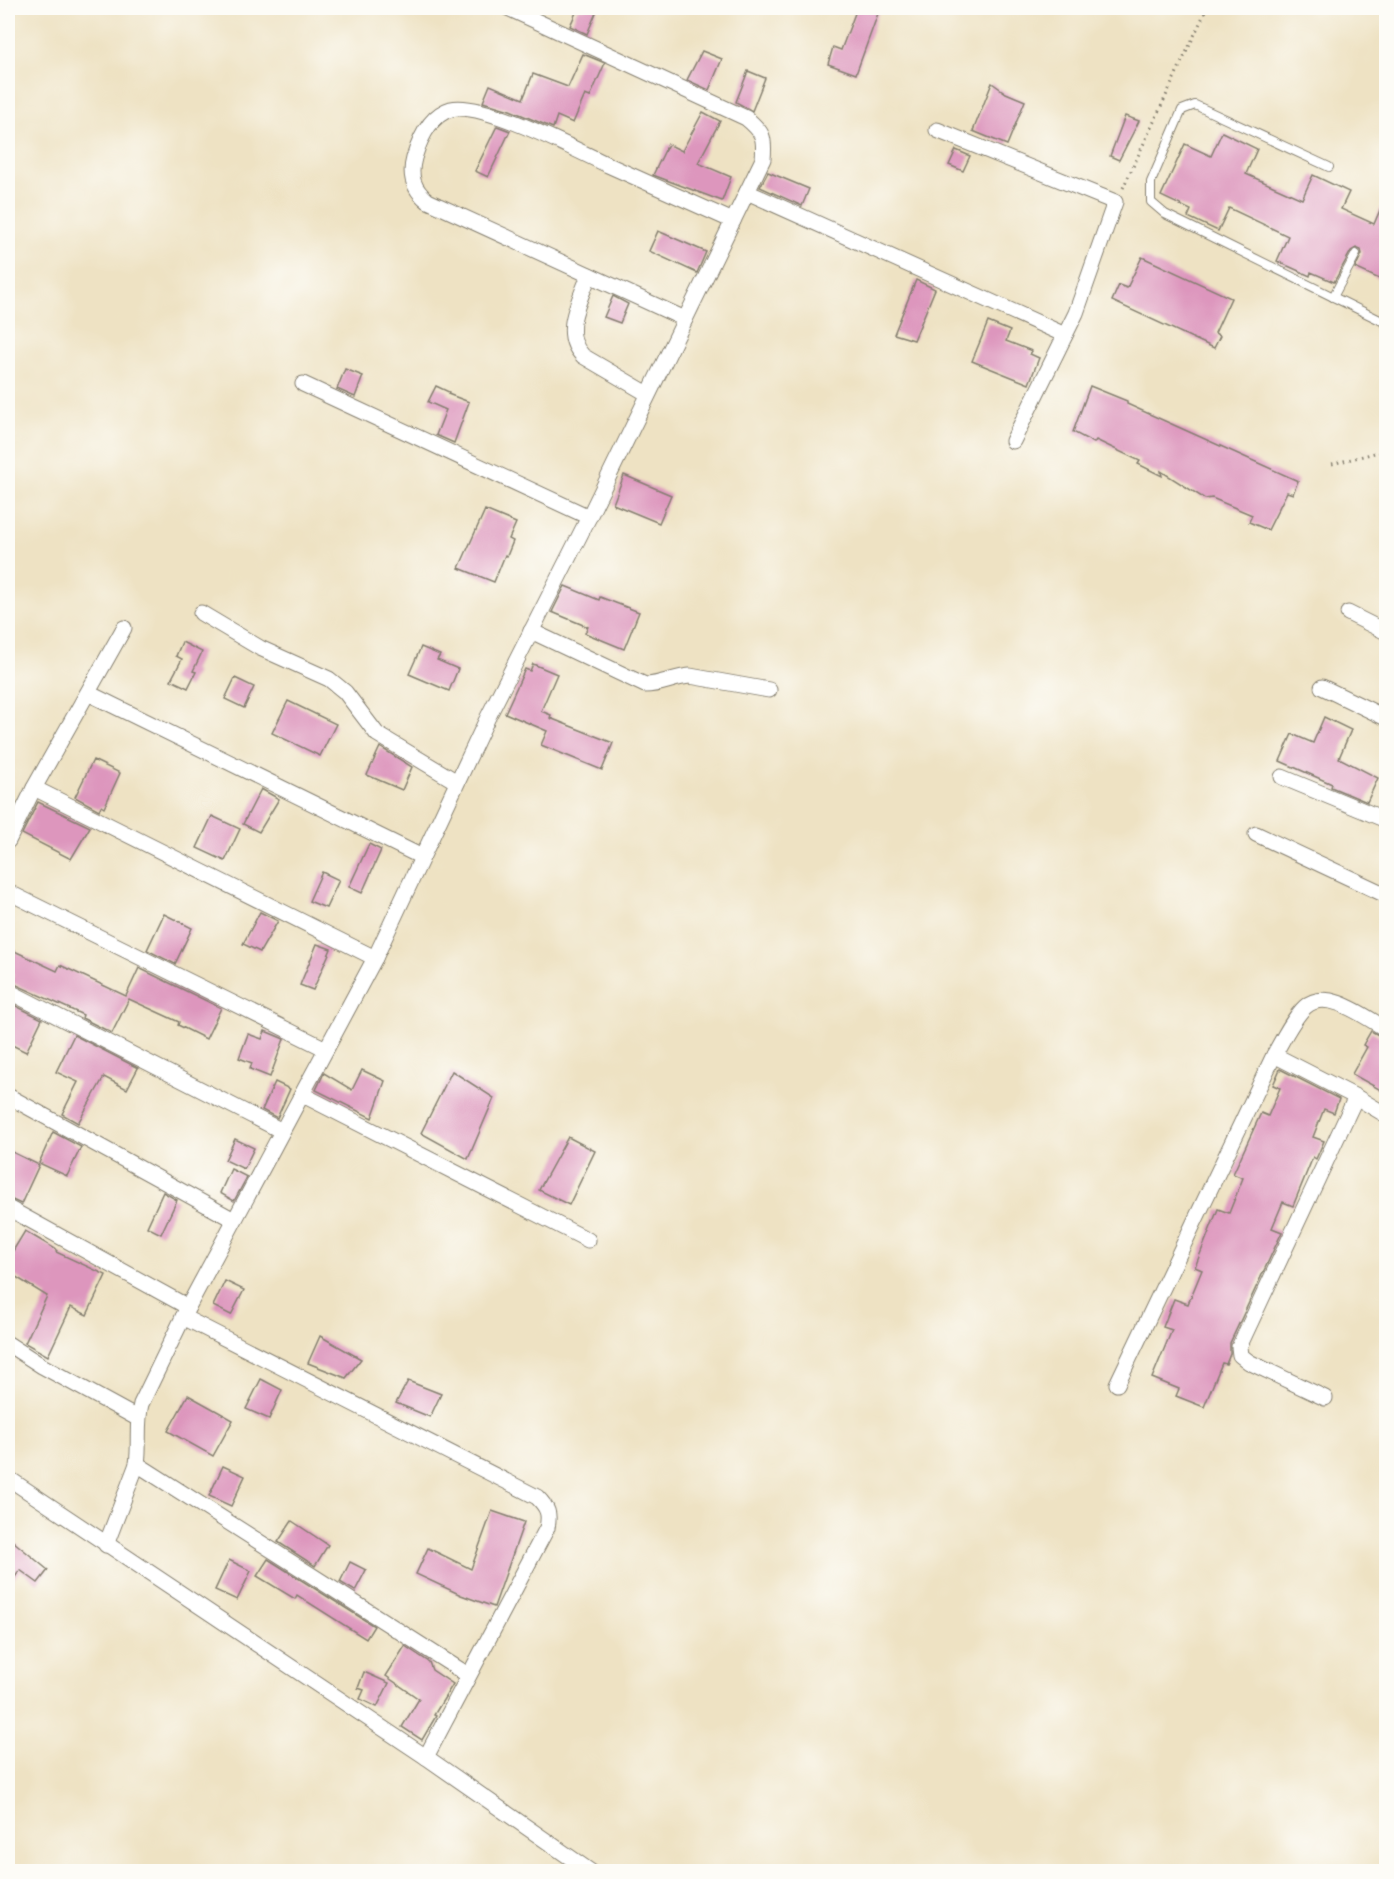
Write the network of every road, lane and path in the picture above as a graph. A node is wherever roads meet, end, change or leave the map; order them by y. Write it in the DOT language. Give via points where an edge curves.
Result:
graph roads {
  1 [pos="508,8"];
  2 [pos="1207,8"];
  3 [pos="938,130"];
  4 [pos="1329,167"];
  5 [pos="747,192"];
  6 [pos="1114,202"];
  7 [pos="733,221"];
  8 [pos="1356,254"];
  9 [pos="589,275"];
  10 [pos="1333,297"];
  11 [pos="685,319"];
  12 [pos="1386,323"];
  13 [pos="1065,335"];
  14 [pos="303,384"];
  15 [pos="648,394"];
  16 [pos="1013,441"];
  17 [pos="1386,450"];
  18 [pos="1332,464"];
  19 [pos="589,517"];
  20 [pos="201,613"];
  21 [pos="1348,613"];
  22 [pos="124,628"];
  23 [pos="531,631"];
  24 [pos="1386,632"];
  25 [pos="1322,687"];
  26 [pos="769,690"];
  27 [pos="88,693"];
  28 [pos="1386,718"];
  29 [pos="1282,777"];
  30 [pos="457,782"];
  31 [pos="34,788"];
  32 [pos="1386,820"];
  33 [pos="1256,834"];
  34 [pos="8,841"];
  35 [pos="422,857"];
  36 [pos="8,892"];
  37 [pos="1386,895"];
  38 [pos="375,958"];
  39 [pos="8,991"];
  40 [pos="1386,1029"];
  41 [pos="326,1049"];
  42 [pos="1274,1055"];
  43 [pos="303,1095"];
  44 [pos="8,1096"];
  45 [pos="1356,1097"];
  46 [pos="1386,1115"];
  47 [pos="282,1131"];
  48 [pos="8,1208"];
  49 [pos="234,1220"];
  50 [pos="588,1240"];
  51 [pos="186,1312"];
  52 [pos="8,1344"];
  53 [pos="1117,1384"];
  54 [pos="1325,1398"];
  55 [pos="137,1418"];
  56 [pos="137,1464"];
  57 [pos="8,1478"];
  58 [pos="106,1545"];
  59 [pos="468,1675"];
  60 [pos="426,1757"];
  61 [pos="591,1872"];
  1 -- 5 [label="street" via="746,118 762,134 764,144 763,159"];
  2 -- 6 [label="path"];
  3 -- 6 [label="street"];
  4 -- 10 [label="lane" via="1195,105 1182,111 1151,182 1151,202 1165,214"];
  5 -- 7 [label="street"];
  5 -- 13 [label="street"];
  6 -- 13 [label="street" via="1077,313"];
  7 -- 9 [label="street" via="523,126 464,108 436,116 413,160 413,185 419,194"];
  7 -- 11 [label="street"];
  8 -- 10 [label="lane"];
  9 -- 11 [label="street"];
  9 -- 15 [label="street" via="571,330 577,350"];
  10 -- 12 [label="lane"];
  11 -- 15 [label="street"];
  13 -- 16 [label="street"];
  14 -- 19 [label="street"];
  15 -- 19 [label="street"];
  17 -- 18 [label="path"];
  19 -- 23 [label="street"];
  20 -- 30 [label="street" via="260,648 329,679 345,692 377,734"];
  21 -- 24 [label="street"];
  22 -- 27 [label="street"];
  23 -- 26 [label="street" via="645,685 690,676"];
  23 -- 30 [label="street"];
  25 -- 28 [label="street"];
  27 -- 31 [label="street"];
  27 -- 35 [label="street"];
  29 -- 32 [label="street"];
  30 -- 35 [label="street"];
  31 -- 34 [label="street"];
  31 -- 38 [label="street"];
  33 -- 37 [label="street"];
  35 -- 38 [label="street"];
  36 -- 41 [label="street"];
  38 -- 41 [label="street"];
  39 -- 47 [label="street"];
  40 -- 42 [label="street" via="1333,1000 1322,999 1303,1008"];
  41 -- 43 [label="street"];
  42 -- 45 [label="street"];
  42 -- 53 [label="street"];
  43 -- 47 [label="street"];
  43 -- 50 [label="street"];
  44 -- 49 [label="street"];
  45 -- 46 [label="street"];
  45 -- 54 [label="street" via="1239,1347 1240,1355 1249,1362"];
  47 -- 49 [label="street"];
  48 -- 51 [label="street"];
  49 -- 51 [label="street"];
  51 -- 55 [label="street"];
  51 -- 59 [label="street" via="537,1497 547,1507 547,1528"];
  52 -- 55 [label="street"];
  55 -- 56 [label="street"];
  56 -- 58 [label="street"];
  56 -- 59 [label="street"];
  57 -- 58 [label="street"];
  58 -- 60 [label="street"];
  59 -- 60 [label="street"];
  60 -- 61 [label="street"];
}
